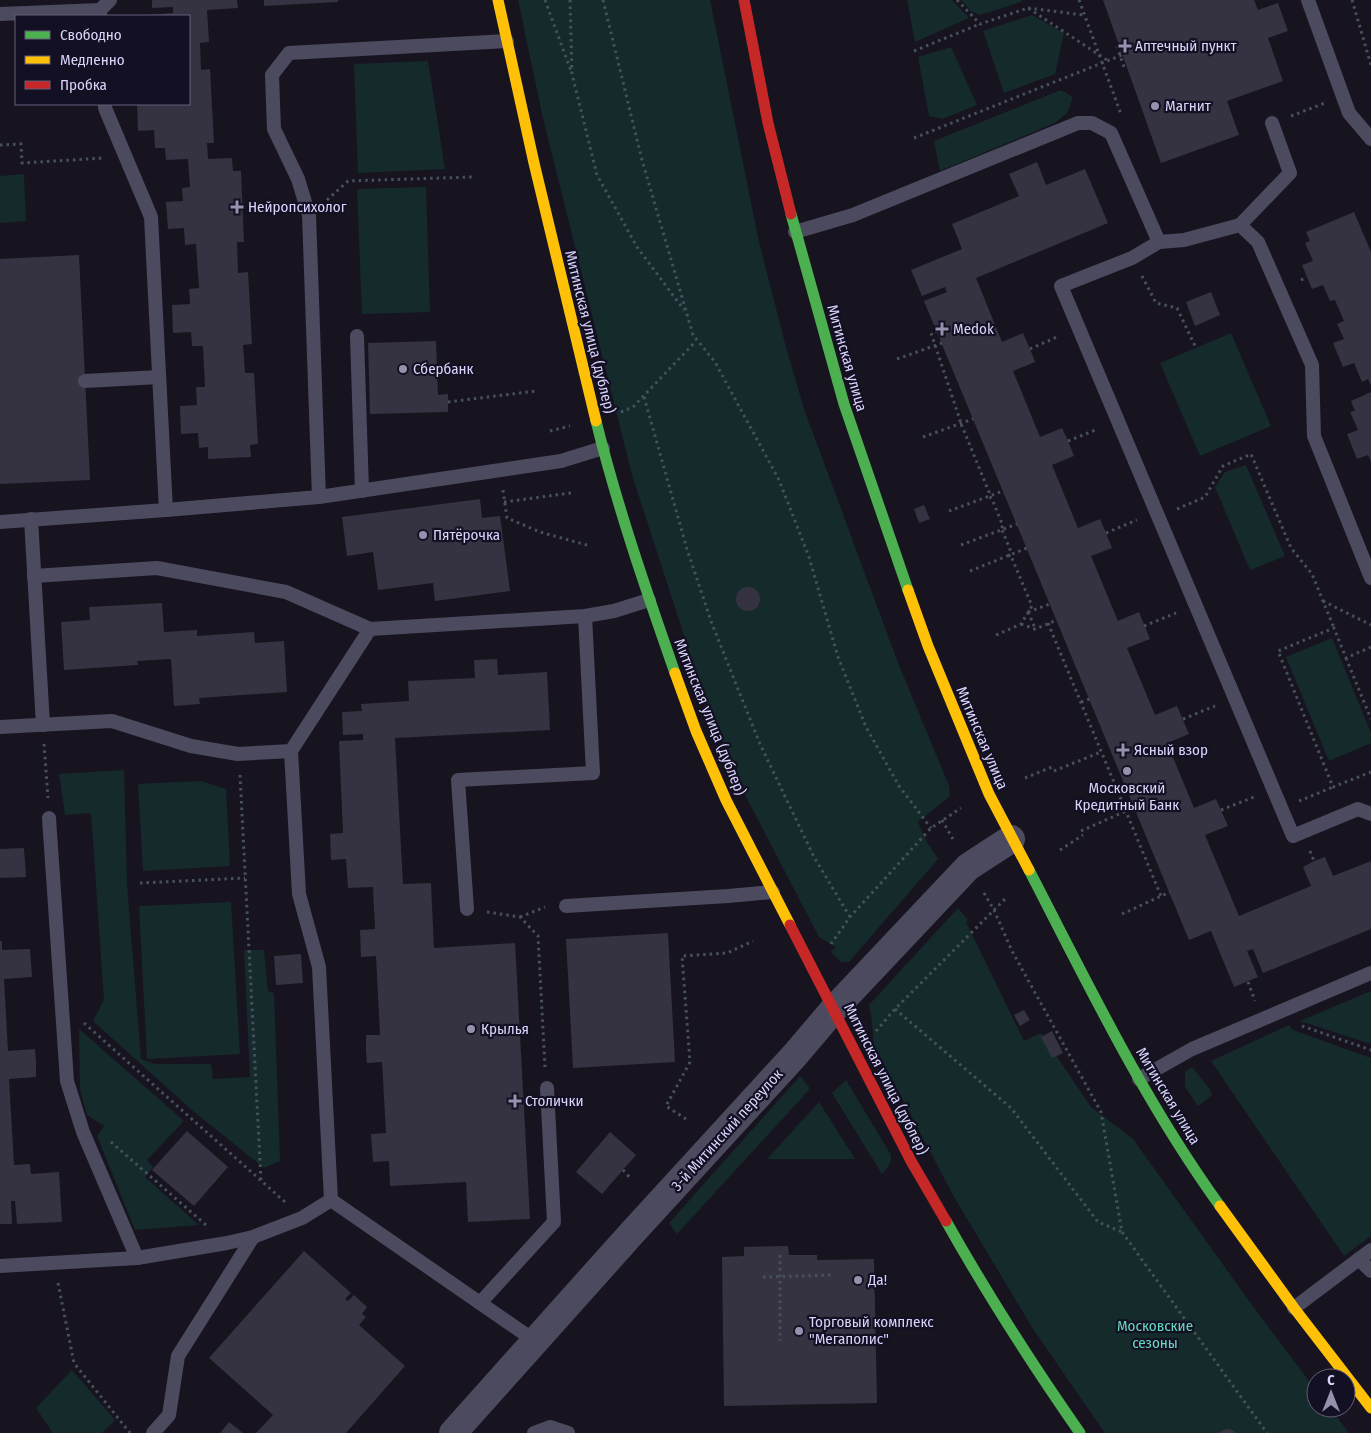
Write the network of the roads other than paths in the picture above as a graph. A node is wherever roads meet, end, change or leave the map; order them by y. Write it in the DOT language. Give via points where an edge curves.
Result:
graph roads {
  1 [pos="498,0"];
  2 [pos="744,0"];
  3 [pos="1308,0"];
  4 [pos="104,9"];
  5 [pos="0,14"];
  6 [pos="507,40"];
  7 [pos="105,105"];
  8 [pos="1272,123"];
  9 [pos="1371,139"];
  10 [pos="1240,225"];
  11 [pos="795,232"];
  12 [pos="1159,242"];
  13 [pos="357,336"];
  14 [pos="159,377"];
  15 [pos="86,381"];
  16 [pos="603,448"];
  17 [pos="362,491"];
  18 [pos="319,497"];
  19 [pos="166,510"];
  20 [pos="31,519"];
  21 [pos="0,522"];
  22 [pos="34,576"];
  23 [pos="1371,578"];
  24 [pos="649,600"];
  25 [pos="584,616"];
  26 [pos="370,629"];
  27 [pos="43,725"];
  28 [pos="0,727"];
  29 [pos="290,751"];
  30 [pos="1371,814"];
  31 [pos="49,818"];
  32 [pos="1011,839"];
  33 [pos="773,892"];
  34 [pos="566,906"];
  35 [pos="466,909"];
  36 [pos="1371,973"];
  37 [pos="834,1009"];
  38 [pos="1140,1079"];
  39 [pos="547,1088"];
  40 [pos="331,1200"];
  41 [pos="253,1237"];
  42 [pos="1371,1250"];
  43 [pos="137,1258"];
  44 [pos="1359,1259"];
  45 [pos="0,1266"];
  46 [pos="1371,1271"];
  47 [pos="480,1303"];
  48 [pos="1294,1308"];
  49 [pos="535,1341"];
  50 [pos="1371,1408"];
  51 [pos="153,1433"];
  52 [pos="454,1433"];
  53 [pos="534,1433"];
  54 [pos="568,1433"];
  55 [pos="1080,1433"];
  1 -- 6 [label="street, Митинская улица (дублер)"];
  2 -- 11 [label="street, Митинская улица" via="768,123"];
  3 -- 9 [label="lane" via="1349,113"];
  4 -- 5 [label="lane"];
  6 -- 16 [label="street, Митинская улица (дублер)"];
  6 -- 18 [label="lane" via="289,53 272,75 274,129 298,179 309,215"];
  7 -- 14 [label="lane" via="151,217"];
  8 -- 10 [label="lane" via="1290,173"];
  10 -- 12 [label="lane" via="1184,240"];
  10 -- 23 [label="lane" via="1258,242 1312,365 1314,436"];
  11 -- 12 [label="lane" via="853,215 1078,123 1092,123 1111,133"];
  11 -- 32 [label="street, Митинская улица" via="844,404 928,646"];
  12 -- 30 [label="lane" via="1132,258 1060,286 1293,836 1358,809"];
  13 -- 17 [label="lane"];
  14 -- 15 [label="lane"];
  14 -- 19 [label="lane"];
  16 -- 17 [label="lane" via="561,461"];
  16 -- 24 [label="street, Митинская улица (дублер)"];
  17 -- 18 [label="lane"];
  18 -- 19 [label="lane"];
  19 -- 20 [label="lane"];
  20 -- 21 [label="lane"];
  20 -- 22 [label="lane"];
  22 -- 26 [label="lane" via="157,568 286,592"];
  22 -- 27 [label="lane"];
  24 -- 25 [label="lane"];
  24 -- 33 [label="street, Митинская улица (дублер)" via="696,730 726,800"];
  25 -- 26 [label="lane"];
  25 -- 35 [label="lane" via="593,773 458,780"];
  26 -- 29 [label="lane"];
  27 -- 28 [label="lane"];
  27 -- 29 [label="lane" via="112,721 191,746 238,754"];
  29 -- 40 [label="lane" via="299,894 319,967"];
  31 -- 43 [label="lane" via="67,1081 83,1132"];
  32 -- 37 [label="street, 3-й Митинский переулок" via="968,867"];
  32 -- 38 [label="street, Митинская улица"];
  33 -- 34 [label="lane"];
  33 -- 37 [label="street, Митинская улица (дублер)"];
  36 -- 38 [label="lane" via="1192,1049"];
  37 -- 49 [label="street, 3-й Митинский переулок"];
  37 -- 55 [label="street, Митинская улица (дублер)" via="911,1160 976,1274"];
  38 -- 48 [label="street, Митинская улица" via="1199,1177"];
  39 -- 47 [label="lane" via="554,1222"];
  40 -- 41 [label="lane" via="302,1218"];
  40 -- 47 [label="lane"];
  41 -- 43 [label="lane"];
  41 -- 51 [label="lane" via="178,1356 169,1415"];
  42 -- 44 [label="lane"];
  43 -- 45 [label="lane"];
  44 -- 46 [label="lane"];
  44 -- 48 [label="lane"];
  47 -- 49 [label="lane"];
  48 -- 50 [label="street, Митинская улица"];
  49 -- 52 [label="street, 3-й Митинский переулок"];
  53 -- 54 [label="lane" via="550,1427"];
}
